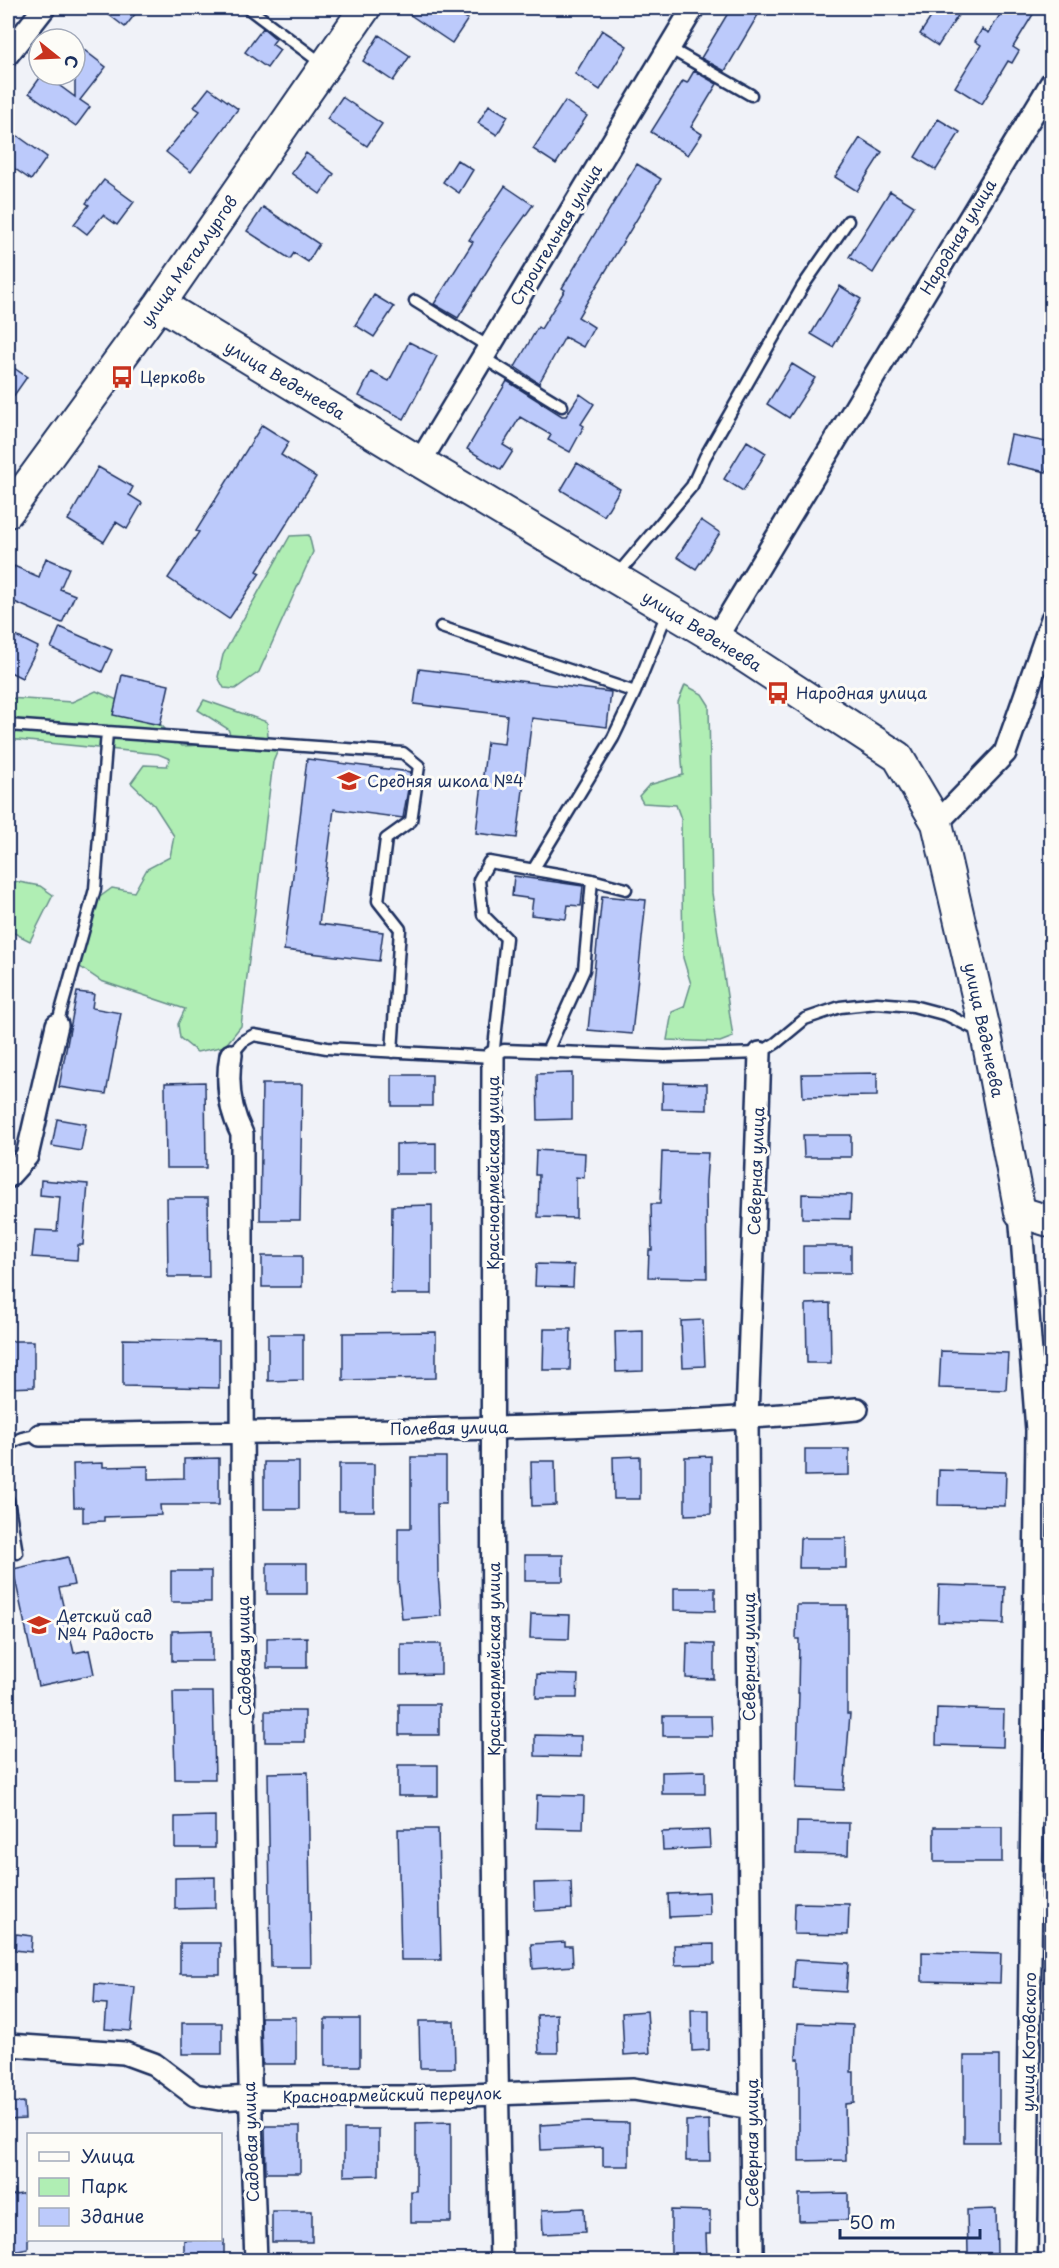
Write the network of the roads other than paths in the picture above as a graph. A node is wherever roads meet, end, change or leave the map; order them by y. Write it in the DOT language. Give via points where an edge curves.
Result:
graph roads {
  1 [pos="44,8"];
  2 [pos="248,8"];
  3 [pos="365,8"];
  4 [pos="693,8"];
  5 [pos="669,48"];
  6 [pos="8,54"];
  7 [pos="324,66"];
  8 [pos="1052,82"];
  9 [pos="751,95"];
  10 [pos="848,221"];
  11 [pos="415,301"];
  12 [pos="160,304"];
  13 [pos="486,352"];
  14 [pos="562,406"];
  15 [pos="420,462"];
  16 [pos="8,512"];
  17 [pos="615,578"];
  18 [pos="668,609"];
  19 [pos="1052,619"];
  20 [pos="441,627"];
  21 [pos="716,638"];
  22 [pos="634,692"];
  23 [pos="8,725"];
  24 [pos="107,732"];
  25 [pos="937,823"];
  26 [pos="532,870"];
  27 [pos="592,880"];
  28 [pos="626,889"];
  29 [pos="57,1026"];
  30 [pos="986,1034"];
  31 [pos="392,1052"];
  32 [pos="547,1052"];
  33 [pos="759,1053"];
  34 [pos="231,1055"];
  35 [pos="493,1057"];
  36 [pos="8,1177"];
  37 [pos="1020,1212"];
  38 [pos="1052,1222"];
  39 [pos="857,1409"];
  40 [pos="747,1419"];
  41 [pos="492,1427"];
  42 [pos="242,1431"];
  43 [pos="40,1435"];
  44 [pos="8,1449"];
  45 [pos="8,1500"];
  46 [pos="1043,1512"];
  47 [pos="17,1553"];
  48 [pos="1042,1671"];
  49 [pos="8,2045"];
  50 [pos="497,2093"];
  51 [pos="249,2097"];
  52 [pos="751,2108"];
  53 [pos="256,2260"];
  54 [pos="501,2260"];
  55 [pos="752,2260"];
  56 [pos="1026,2260"];
  1 -- 6 [label="street"];
  2 -- 7 [label="lane"];
  3 -- 7 [label="main road, улица Металлургов"];
  4 -- 5 [label="street, Строительная улица"];
  5 -- 9 [label="lane"];
  5 -- 13 [label="street, Строительная улица"];
  7 -- 12 [label="main road, улица Металлургов"];
  8 -- 21 [label="street, Народная улица"];
  10 -- 17 [label="lane" via="804,286 692,486"];
  11 -- 13 [label="lane"];
  12 -- 15 [label="main road, улица Веденеева"];
  12 -- 16 [label="main road, улица Металлургов"];
  13 -- 14 [label="lane"];
  13 -- 15 [label="street, Строительная улица"];
  15 -- 17 [label="main road, улица Веденеева"];
  17 -- 18 [label="main road, улица Веденеева"];
  18 -- 21 [label="main road, улица Веденеева"];
  18 -- 22 [label="lane"];
  19 -- 25 [label="street" via="1005,753"];
  20 -- 22 [label="lane"];
  21 -- 25 [label="main road, улица Веденеева" via="898,757"];
  22 -- 26 [label="lane" via="613,738"];
  23 -- 24 [label="lane"];
  24 -- 29 [label="lane" via="95,889"];
  24 -- 31 [label="lane" via="403,753 419,766 411,821 386,838 378,901 400,929"];
  25 -- 30 [label="main road, улица Веденеева"];
  26 -- 27 [label="lane"];
  26 -- 35 [label="lane" via="489,862 479,880 483,915 506,938"];
  27 -- 28 [label="lane"];
  27 -- 32 [label="lane" via="584,970"];
  29 -- 36 [label="street" via="27,1156"];
  30 -- 33 [label="lane" via="947,1015 914,1006 877,1003 840,1007 805,1019"];
  30 -- 37 [label="main road, улица Веденеева"];
  31 -- 34 [label="lane" via="315,1046 254,1035"];
  31 -- 35 [label="lane"];
  32 -- 33 [label="lane" via="665,1056"];
  32 -- 35 [label="lane" via="504,1050"];
  33 -- 40 [label="street, Северная улица"];
  34 -- 42 [label="street, Садовая улица" via="229,1096 242,1134"];
  35 -- 41 [label="street, Красноармейская улица"];
  37 -- 38 [label="main road"];
  37 -- 46 [label="street, улица Котовского"];
  39 -- 40 [label="street, Полевая улица"];
  40 -- 41 [label="street, Полевая улица"];
  40 -- 52 [label="street, Северная улица"];
  41 -- 42 [label="street, Полевая улица"];
  41 -- 50 [label="street, Красноармейская улица"];
  42 -- 43 [label="street, Полевая улица"];
  42 -- 51 [label="street, Садовая улица"];
  43 -- 44 [label="lane" via="20,1438"];
  45 -- 47 [label="lane"];
  46 -- 48 [label="street, улица Котовского"];
  48 -- 56 [label="street, улица Котовского"];
  49 -- 51 [label="street, Красноармейский переулок" via="124,2053 154,2064 195,2095 219,2099"];
  50 -- 51 [label="street, Красноармейский переулок"];
  50 -- 52 [label="street, Красноармейский переулок" via="633,2089"];
  50 -- 54 [label="street, Красноармейская улица"];
  51 -- 53 [label="street, Садовая улица"];
  52 -- 55 [label="street, Северная улица"];
}
